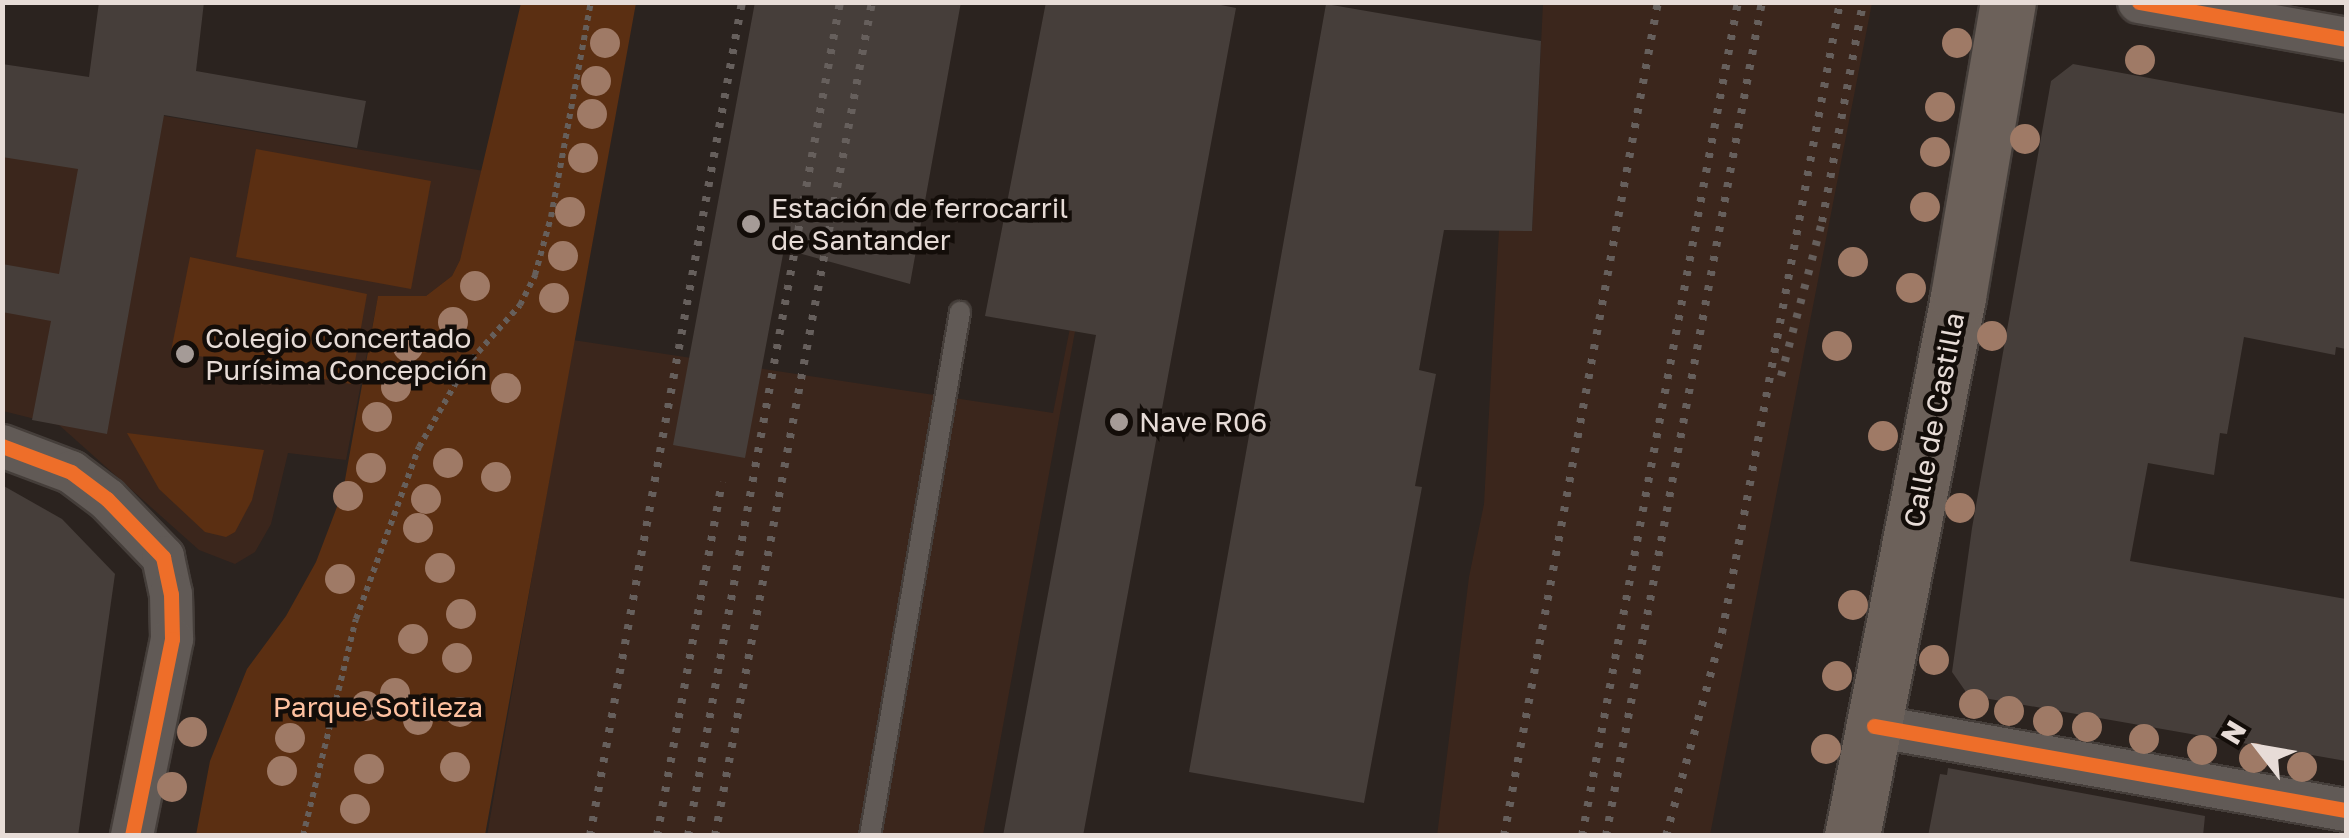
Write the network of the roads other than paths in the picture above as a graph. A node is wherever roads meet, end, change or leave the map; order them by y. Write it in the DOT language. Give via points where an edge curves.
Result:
graph roads {
  1 [pos="2008,2"];
  2 [pos="2140,2"];
  3 [pos="2346,39"];
  4 [pos="960,312"];
  5 [pos="2,446"];
  6 [pos="1874,726"];
  7 [pos="2346,810"];
  8 [pos="132,836"];
  9 [pos="870,836"];
  10 [pos="1852,836"];
  1 -- 6 [label="main road, Calle de Castilla"];
  2 -- 3 [label="street"];
  4 -- 9 [label="lane"];
  5 -- 8 [label="street" via="72,472 163,557 172,639"];
  6 -- 7 [label="street"];
  6 -- 10 [label="main road, Calle de Castilla"];
}
